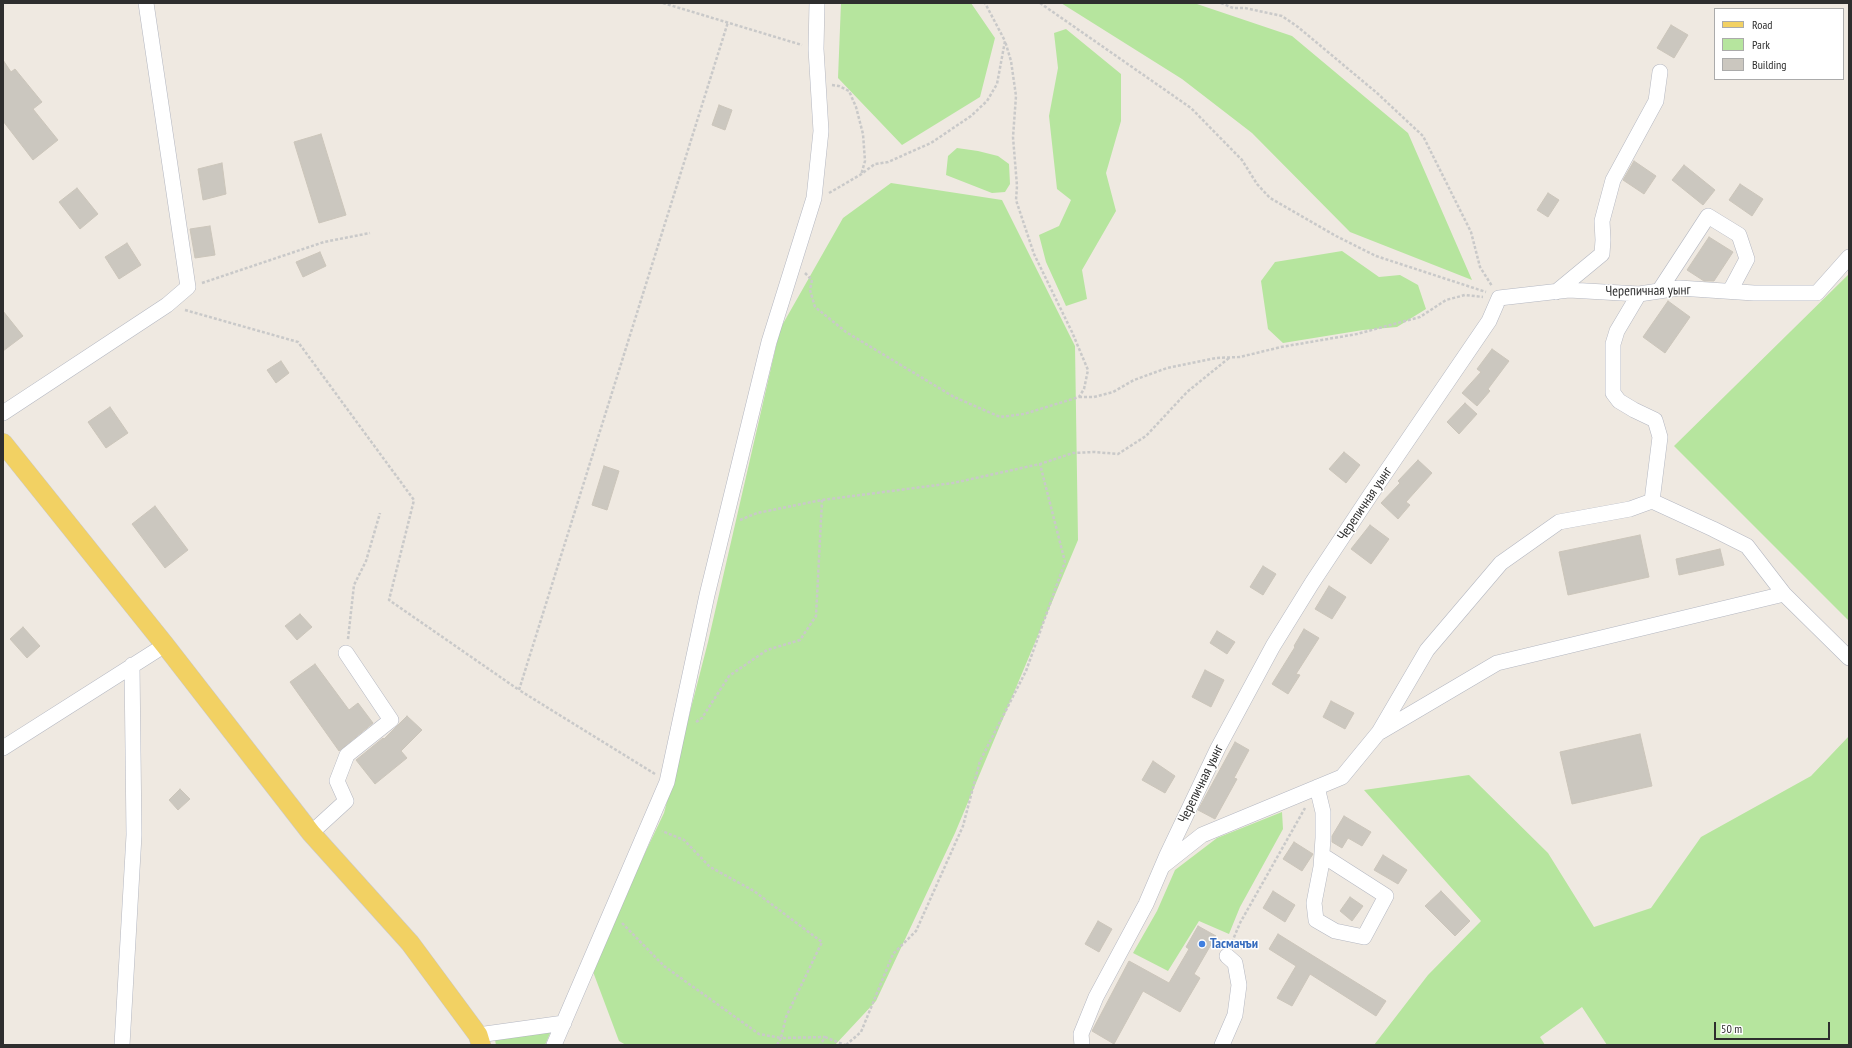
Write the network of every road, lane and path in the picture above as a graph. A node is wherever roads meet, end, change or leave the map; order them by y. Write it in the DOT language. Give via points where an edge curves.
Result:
graph roads {
  1 [pos="146,3"];
  2 [pos="663,3"];
  3 [pos="817,3"];
  4 [pos="985,3"];
  5 [pos="1040,3"];
  6 [pos="1221,3"];
  7 [pos="728,22"];
  8 [pos="1005,41"];
  9 [pos="816,49"];
  10 [pos="1660,72"];
  11 [pos="818,83"];
  12 [pos="860,175"];
  13 [pos="814,198"];
  14 [pos="370,232"];
  15 [pos="1849,257"];
  16 [pos="793,265"];
  17 [pos="188,287"];
  18 [pos="1659,291"];
  19 [pos="1730,291"];
  20 [pos="1556,292"];
  21 [pos="1639,294"];
  22 [pos="1499,298"];
  23 [pos="167,305"];
  24 [pos="1229,358"];
  25 [pos="1079,397"];
  26 [pos="3,413"];
  27 [pos="3,443"];
  28 [pos="1040,464"];
  29 [pos="822,500"];
  30 [pos="1652,501"];
  31 [pos="380,513"];
  32 [pos="724,528"];
  33 [pos="1784,594"];
  34 [pos="165,645"];
  35 [pos="346,653"];
  36 [pos="1849,658"];
  37 [pos="132,665"];
  38 [pos="519,690"];
  39 [pos="1379,732"];
  40 [pos="677,735"];
  41 [pos="3,748"];
  42 [pos="667,782"];
  43 [pos="1317,787"];
  44 [pos="650,825"];
  45 [pos="311,834"];
  46 [pos="1322,855"];
  47 [pos="1162,866"];
  48 [pos="611,911"];
  49 [pos="1226,956"];
  50 [pos="564,1023"];
  51 [pos="825,1037"];
  52 [pos="781,1038"];
  53 [pos="480,1040"];
  54 [pos="122,1045"];
  55 [pos="554,1045"];
  56 [pos="777,1045"];
  57 [pos="820,1045"];
  58 [pos="845,1045"];
  59 [pos="1082,1045"];
  60 [pos="1222,1045"];
  1 -- 17 [label="street"];
  2 -- 7 [label="path"];
  3 -- 9 [label="street"];
  4 -- 8 [label="path"];
  5 -- 22 [label="path" via="1191,108 1242,160 1257,184 1270,198 1376,256 1480,289"];
  6 -- 22 [label="path" via="1233,8 1282,16 1377,93 1423,136 1471,232 1480,267"];
  7 -- 9 [label="path"];
  7 -- 38 [label="path"];
  8 -- 12 [label="path" via="997,84 987,101 971,116 931,143 888,162 875,164"];
  8 -- 25 [label="path" via="1016,96 1013,137 1016,200 1034,254 1088,370 1084,389"];
  9 -- 11 [label="street"];
  10 -- 20 [label="street" via="1656,101 1613,180 1602,222 1602,254"];
  11 -- 12 [label="path" via="839,86 849,91 863,134 865,162"];
  11 -- 13 [label="street" via="821,131"];
  12 -- 13 [label="path" via="833,192"];
  13 -- 16 [label="street"];
  14 -- 17 [label="path" via="324,242"];
  15 -- 19 [label="street, Черепичная уынг" via="1817,292"];
  16 -- 25 [label="path" via="812,280 810,290 815,307 846,332 954,397 1000,417 1024,414"];
  16 -- 32 [label="street" via="769,342"];
  17 -- 23 [label="street"];
  18 -- 19 [label="street, Черепичная уынг" via="1679,288"];
  18 -- 19 [label="street" via="1708,216 1739,235 1747,260"];
  18 -- 21 [label="street, Черепичная уынг"];
  20 -- 21 [label="street, Черепичная уынг" via="1569,290"];
  20 -- 22 [label="street, Черепичная уынг"];
  21 -- 30 [label="street" via="1613,344 1613,393 1619,401 1655,420 1660,437"];
  22 -- 24 [label="path" via="1465,296 1446,300 1420,317 1358,334"];
  22 -- 47 [label="street, Черепичная уынг" via="1488,321 1371,494 1273,646 1218,748"];
  23 -- 26 [label="street"];
  23 -- 38 [label="path" via="298,342 414,500 389,600"];
  24 -- 25 [label="path" via="1216,358 1167,368 1134,380 1113,392 1094,397"];
  24 -- 28 [label="path" via="1187,392 1146,436 1118,454 1073,453"];
  27 -- 34 [label="main road"];
  28 -- 29 [label="path" via="953,483"];
  28 -- 58 [label="path" via="1064,562 1026,671 980,761 963,826 916,931 893,954 861,1032"];
  29 -- 32 [label="path" via="757,513"];
  29 -- 40 [label="path" via="816,616 800,640 767,650 729,676 702,718"];
  30 -- 33 [label="street" via="1748,546"];
  30 -- 39 [label="street" via="1630,509 1559,522 1501,562 1427,650"];
  31 -- 35 [label="path" via="366,561 354,585"];
  32 -- 40 [label="street"];
  33 -- 36 [label="street"];
  33 -- 39 [label="street" via="1497,663"];
  34 -- 37 [label="street"];
  34 -- 45 [label="main road"];
  35 -- 45 [label="street" via="391,720 347,755 337,781 346,801"];
  37 -- 41 [label="street"];
  37 -- 54 [label="street" via="134,835"];
  38 -- 42 [label="path"];
  39 -- 43 [label="street" via="1342,777"];
  40 -- 42 [label="street"];
  42 -- 44 [label="street"];
  43 -- 46 [label="street" via="1323,812"];
  43 -- 47 [label="street" via="1202,835"];
  43 -- 49 [label="path" via="1240,923"];
  44 -- 48 [label="street"];
  44 -- 52 [label="path" via="684,840 710,867 754,891 822,942 786,1017"];
  45 -- 53 [label="main road" via="410,943"];
  46 -- 46 [label="street" via="1314,904 1316,920 1335,931 1364,937 1386,896"];
  47 -- 59 [label="street, Черепичная уынг" via="1146,904 1096,997 1081,1034"];
  48 -- 50 [label="street"];
  48 -- 52 [label="path" via="664,966 759,1034"];
  49 -- 60 [label="street" via="1235,963 1239,985 1235,1015"];
  50 -- 53 [label="street"];
  50 -- 55 [label="street"];
  51 -- 52 [label="path"];
  51 -- 57 [label="path"];
  51 -- 58 [label="path"];
  52 -- 56 [label="path"];
}
